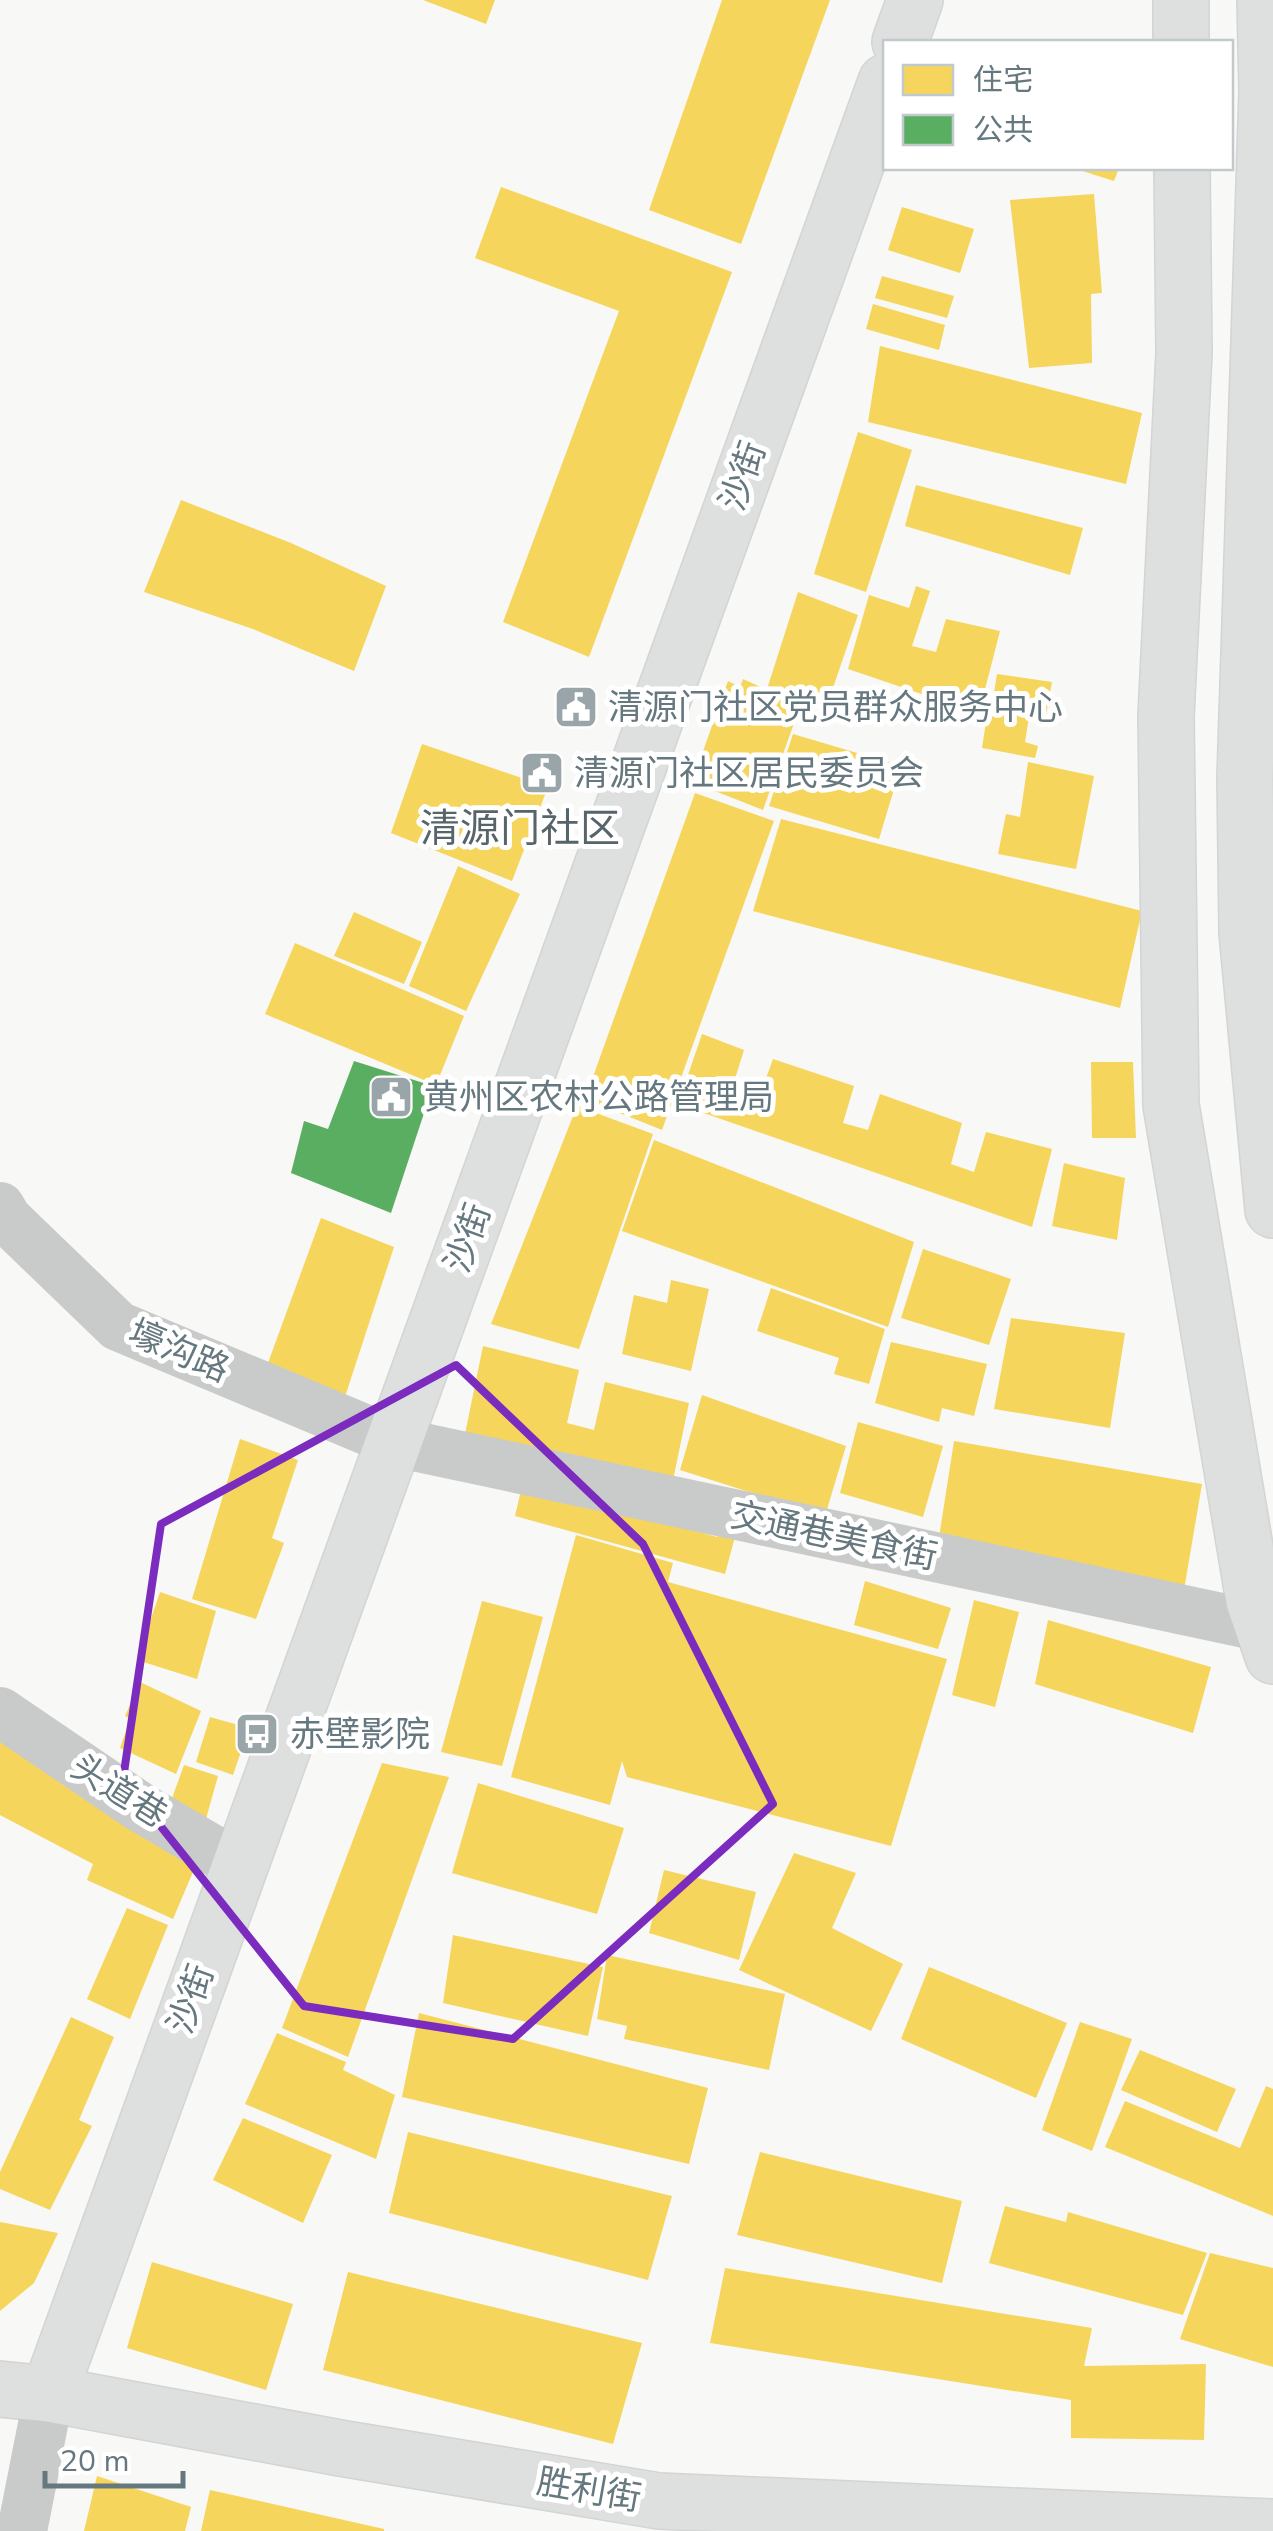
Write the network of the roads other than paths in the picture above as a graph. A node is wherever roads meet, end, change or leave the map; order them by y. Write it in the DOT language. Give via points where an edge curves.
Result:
graph roads {
  1 [pos="915,0"];
  2 [pos="1181,0"];
  3 [pos="1265,0"];
  4 [pos="901,40"];
  5 [pos="1182,40"];
  6 [pos="883,90"];
  7 [pos="1182,170"];
  8 [pos="0,1207"];
  9 [pos="1273,1210"];
  10 [pos="395,1442"];
  11 [pos="1270,1638"];
  12 [pos="0,1712"];
  13 [pos="240,1866"];
  14 [pos="24,2391"];
  15 [pos="656,2516"];
  16 [pos="1259,2521"];
  17 [pos="22,2531"];
  1 -- 4 [label="street"];
  2 -- 5 [label="street"];
  3 -- 9 [label="street" via="1245,778 1247,932"];
  6 -- 10 [label="street, 沙街"];
  7 -- 11 [label="street" via="1184,353 1166,716 1171,1105 1254,1601"];
  8 -- 10 [label="street, 壕沟路" via="118,1326"];
  10 -- 11 [label="street, 交通巷美食街"];
  10 -- 13 [label="street, 沙街"];
  12 -- 13 [label="street, 头道巷"];
  13 -- 14 [label="street, 沙街"];
  14 -- 15 [label="street, 胜利街" via="340,2448"];
  14 -- 17 [label="street"];
  15 -- 16 [label="street, 胜利街"];
}
